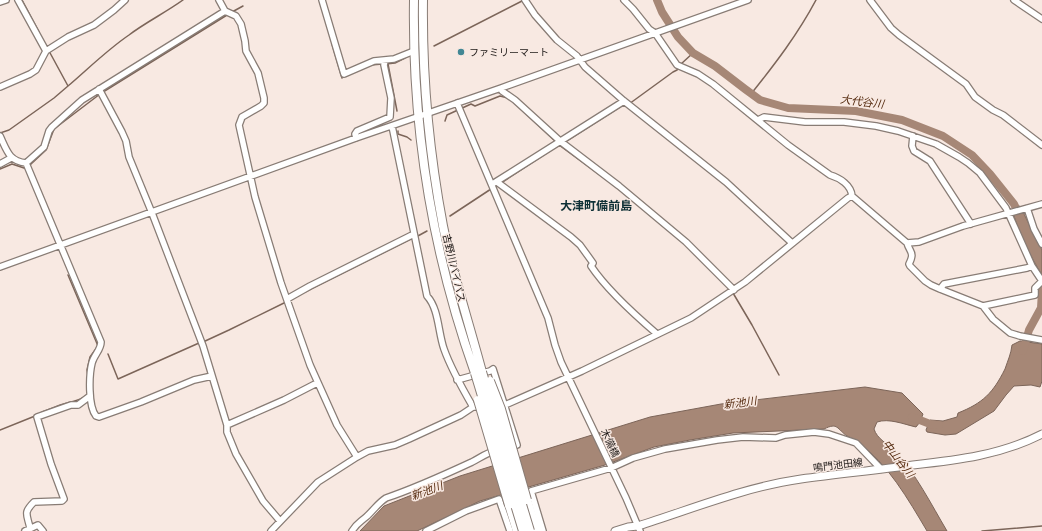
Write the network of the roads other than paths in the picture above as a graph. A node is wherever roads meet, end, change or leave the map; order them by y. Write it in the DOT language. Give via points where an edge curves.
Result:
graph roads {
  1 [pos="6,0"];
  2 [pos="18,0"];
  3 [pos="125,0"];
  4 [pos="219,0"];
  5 [pos="322,0"];
  6 [pos="414,0"];
  7 [pos="423,0"];
  8 [pos="525,0"];
  9 [pos="624,0"];
  10 [pos="748,0"];
  11 [pos="870,0"];
  12 [pos="1014,0"];
  13 [pos="0,2"];
  14 [pos="224,11"];
  15 [pos="1042,19"];
  16 [pos="658,32"];
  17 [pos="46,51"];
  18 [pos="414,51"];
  19 [pos="581,60"];
  20 [pos="385,62"];
  21 [pos="0,87"];
  22 [pos="501,88"];
  23 [pos="99,89"];
  24 [pos="624,101"];
  25 [pos="457,103"];
  26 [pos="428,114"];
  27 [pos="417,117"];
  28 [pos="758,120"];
  29 [pos="392,126"];
  30 [pos="0,136"];
  31 [pos="914,136"];
  32 [pos="356,138"];
  33 [pos="560,142"];
  34 [pos="1042,145"];
  35 [pos="12,158"];
  36 [pos="26,163"];
  37 [pos="0,164"];
  38 [pos="251,177"];
  39 [pos="494,183"];
  40 [pos="852,196"];
  41 [pos="1042,204"];
  42 [pos="1025,209"];
  43 [pos="152,213"];
  44 [pos="1010,213"];
  45 [pos="971,224"];
  46 [pos="414,234"];
  47 [pos="792,243"];
  48 [pos="907,243"];
  49 [pos="1042,244"];
  50 [pos="61,245"];
  51 [pos="1032,266"];
  52 [pos="0,267"];
  53 [pos="734,290"];
  54 [pos="940,290"];
  55 [pos="287,299"];
  56 [pos="983,306"];
  57 [pos="657,334"];
  58 [pos="1042,340"];
  59 [pos="479,372"];
  60 [pos="212,376"];
  61 [pos="568,376"];
  62 [pos="457,380"];
  63 [pos="317,383"];
  64 [pos="90,396"];
  65 [pos="505,405"];
  66 [pos="473,407"];
  67 [pos="227,425"];
  68 [pos="1042,434"];
  69 [pos="357,457"];
  70 [pos="611,467"];
  71 [pos="883,469"];
  72 [pos="280,521"];
  73 [pos="639,529"];
  74 [pos="28,530"];
  75 [pos="43,531"];
  76 [pos="271,531"];
  77 [pos="352,531"];
  78 [pos="426,531"];
  79 [pos="510,531"];
  80 [pos="517,531"];
  81 [pos="523,531"];
  82 [pos="530,531"];
  83 [pos="537,531"];
  84 [pos="543,531"];
  85 [pos="615,531"];
  86 [pos="632,531"];
  1 -- 13 [label="street"];
  2 -- 17 [label="street"];
  3 -- 17 [label="street" via="94,25"];
  4 -- 14 [label="street"];
  5 -- 20 [label="street" via="344,74 374,61"];
  6 -- 18 [label="highway, 吉野川バイパス"];
  7 -- 26 [label="highway, 吉野川バイパス" via="424,71"];
  8 -- 19 [label="street" via="557,40"];
  9 -- 16 [label="street" via="649,29"];
  10 -- 16 [label="street"];
  11 -- 34 [label="street" via="899,35 966,84 975,97"];
  12 -- 15 [label="street"];
  14 -- 23 [label="street"];
  14 -- 38 [label="street" via="236,16 241,24 246,52 258,73 264,98 261,106 242,117 240,125"];
  16 -- 19 [label="street"];
  16 -- 28 [label="street" via="677,65 713,84"];
  17 -- 21 [label="street" via="36,70"];
  18 -- 20 [label="street"];
  18 -- 27 [label="highway, 吉野川バイパス"];
  19 -- 22 [label="street"];
  19 -- 24 [label="street" via="585,67"];
  20 -- 32 [label="street" via="391,98 390,117 357,131"];
  22 -- 25 [label="street"];
  22 -- 33 [label="street"];
  23 -- 36 [label="street" via="52,126 44,147"];
  23 -- 43 [label="street" via="126,141 129,157"];
  24 -- 33 [label="street"];
  24 -- 47 [label="street" via="726,182"];
  25 -- 26 [label="street"];
  25 -- 39 [label="street, 木備橋"];
  26 -- 27 [label="street"];
  26 -- 59 [label="highway, 吉野川バイパス" via="443,226 477,352"];
  27 -- 29 [label="street"];
  27 -- 59 [label="highway, 吉野川バイパス" via="433,221 449,290 460,329"];
  28 -- 31 [label="street" via="764,117 805,122 844,122 876,126"];
  28 -- 40 [label="street" via="800,154 845,182"];
  29 -- 32 [label="street"];
  29 -- 46 [label="street"];
  30 -- 35 [label="street"];
  31 -- 44 [label="street" via="936,144 968,163 980,173"];
  31 -- 45 [label="street" via="914,151 930,161"];
  32 -- 38 [label="street"];
  33 -- 39 [label="street"];
  33 -- 53 [label="street" via="619,186 686,242"];
  35 -- 36 [label="street" via="17,162"];
  35 -- 37 [label="street"];
  36 -- 50 [label="street"];
  38 -- 43 [label="street"];
  38 -- 55 [label="street"];
  39 -- 57 [label="street" via="580,245 593,263 591,266 599,279"];
  39 -- 61 [label="street, 木備橋" via="548,318 555,345"];
  40 -- 47 [label="street"];
  40 -- 48 [label="street"];
  41 -- 42 [label="street"];
  42 -- 44 [label="street"];
  42 -- 49 [label="street"];
  43 -- 50 [label="street"];
  43 -- 60 [label="street"];
  44 -- 45 [label="street"];
  44 -- 51 [label="street"];
  45 -- 48 [label="street" via="919,242"];
  46 -- 55 [label="street"];
  46 -- 62 [label="street" via="427,296 432,302 443,347"];
  47 -- 53 [label="street"];
  48 -- 54 [label="street" via="913,257 910,266 925,281"];
  50 -- 52 [label="street"];
  50 -- 64 [label="street" via="101,342 92,363"];
  51 -- 54 [label="street" via="944,284"];
  51 -- 56 [label="street" via="1042,281 1035,288 1036,295"];
  53 -- 57 [label="street" via="691,318"];
  54 -- 56 [label="street"];
  55 -- 63 [label="street"];
  56 -- 58 [label="street" via="1010,333"];
  57 -- 61 [label="street"];
  59 -- 80 [label="highway, bridge" via="484,425"];
  59 -- 81 [label="highway, 吉野川バイパス, bridge"];
  59 -- 82 [label="highway, 吉野川バイパス, bridge"];
  59 -- 83 [label="highway, bridge" via="501,409"];
  60 -- 64 [label="street" via="194,380 99,416 94,414"];
  60 -- 67 [label="street"];
  61 -- 65 [label="street"];
  61 -- 70 [label="street, 木備橋"];
  62 -- 65 [label="street" via="493,369"];
  62 -- 66 [label="street"];
  63 -- 67 [label="street"];
  63 -- 69 [label="street" via="337,426"];
  64 -- 74 [label="street" via="78,405 36,417 64,499 34,502 26,513"];
  65 -- 66 [label="street"];
  65 -- 77 [label="street" via="517,445 487,453 423,485 386,498 357,523"];
  66 -- 69 [label="street" via="409,440 368,451"];
  67 -- 72 [label="street" via="227,432 236,454 263,501"];
  68 -- 71 [label="main road, 鳴門池田線" via="995,453"];
  69 -- 72 [label="street" via="318,482"];
  70 -- 71 [label="street" via="665,449 723,439 776,438 814,432 856,443"];
  70 -- 73 [label="street, 木備橋"];
  70 -- 84 [label="street" via="531,491"];
  71 -- 73 [label="main road, 鳴門池田線" via="800,479 748,490"];
  72 -- 76 [label="street"];
  73 -- 85 [label="main road, 鳴門池田線" via="628,527"];
  73 -- 86 [label="main road, 鳴門池田線"];
  74 -- 75 [label="street" via="38,525"];
  78 -- 79 [label="street" via="471,509 499,499"];
}
